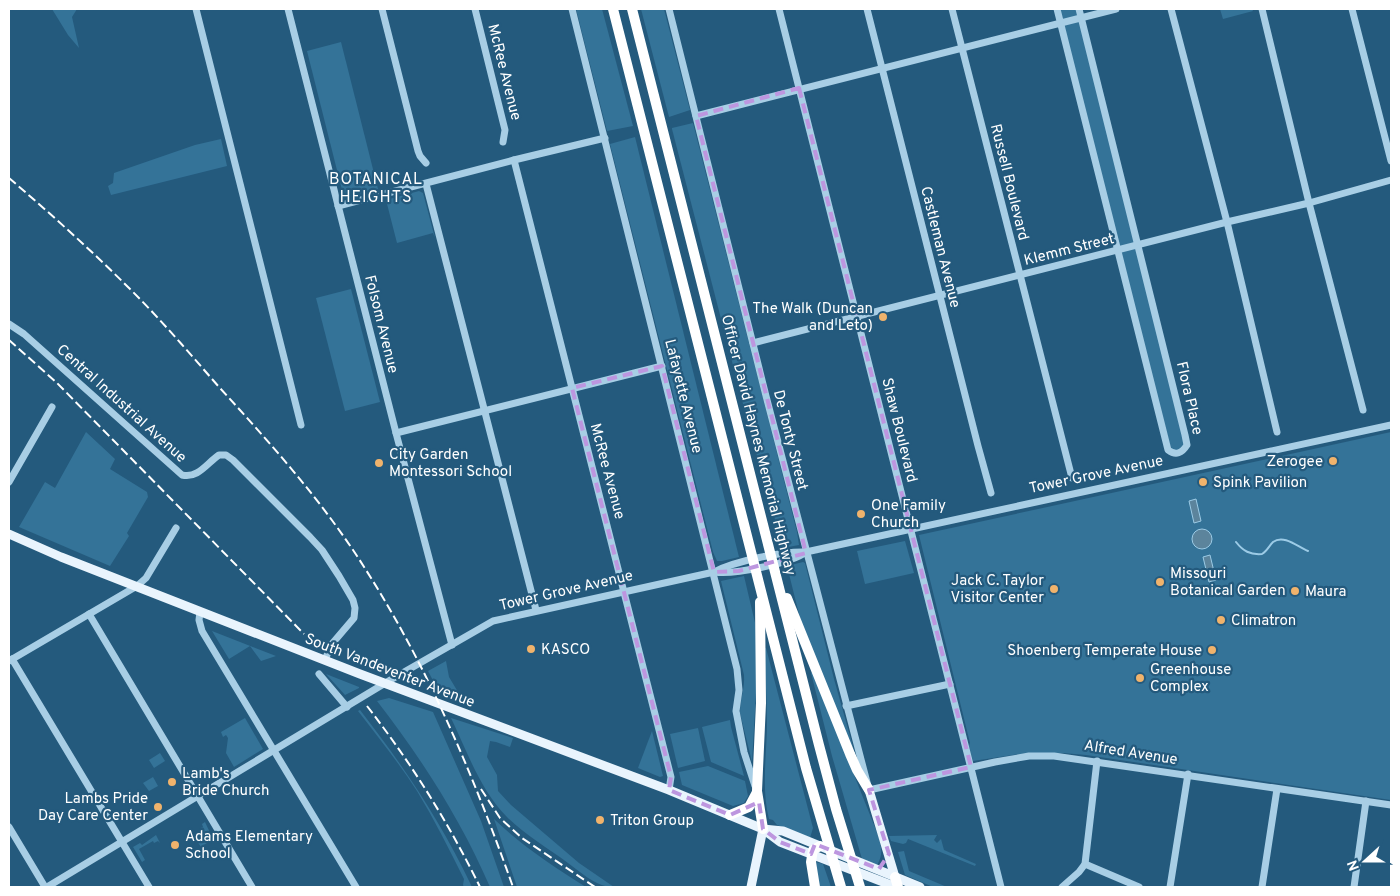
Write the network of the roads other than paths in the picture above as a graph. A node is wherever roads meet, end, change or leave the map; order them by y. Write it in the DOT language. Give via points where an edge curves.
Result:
graph roads {
  1 [pos="196,9"];
  2 [pos="288,9"];
  3 [pos="382,9"];
  4 [pos="475,9"];
  5 [pos="572,9"];
  6 [pos="613,9"];
  7 [pos="632,9"];
  8 [pos="669,9"];
  9 [pos="779,9"];
  10 [pos="867,9"];
  11 [pos="952,9"];
  12 [pos="1057,9"];
  13 [pos="1079,9"];
  14 [pos="1116,9"];
  15 [pos="1171,9"];
  16 [pos="1262,9"];
  17 [pos="1352,9"];
  18 [pos="1082,18"];
  19 [pos="1060,23"];
  20 [pos="961,48"];
  21 [pos="881,68"];
  22 [pos="799,88"];
  23 [pos="696,116"];
  24 [pos="605,138"];
  25 [pos="503,142"];
  26 [pos="514,160"];
  27 [pos="1391,161"];
  28 [pos="426,163"];
  29 [pos="1391,180"];
  30 [pos="426,184"];
  31 [pos="1309,203"];
  32 [pos="338,206"];
  33 [pos="1226,222"];
  34 [pos="1139,245"];
  35 [pos="1117,251"];
  36 [pos="1020,275"];
  37 [pos="940,296"];
  38 [pos="858,316"];
  39 [pos="9,324"];
  40 [pos="753,343"];
  41 [pos="662,366"];
  42 [pos="572,388"];
  43 [pos="52,407"];
  44 [pos="484,410"];
  45 [pos="1363,410"];
  46 [pos="301,425"];
  47 [pos="1391,425"];
  48 [pos="1277,432"];
  49 [pos="396,433"];
  50 [pos="1072,478"];
  51 [pos="9,482"];
  52 [pos="991,492"];
  53 [pos="176,528"];
  54 [pos="910,529"];
  55 [pos="9,534"];
  56 [pos="806,552"];
  57 [pos="714,572"];
  58 [pos="137,586"];
  59 [pos="780,586"];
  60 [pos="624,591"];
  61 [pos="761,591"];
  62 [pos="536,610"];
  63 [pos="200,612"];
  64 [pos="89,614"];
  65 [pos="452,646"];
  66 [pos="10,660"];
  67 [pos="325,660"];
  68 [pos="319,674"];
  69 [pos="386,683"];
  70 [pos="950,684"];
  71 [pos="846,706"];
  72 [pos="347,707"];
  73 [pos="274,751"];
  74 [pos="1097,761"];
  75 [pos="971,767"];
  76 [pos="1188,774"];
  77 [pos="1277,789"];
  78 [pos="669,790"];
  79 [pos="869,790"];
  80 [pos="758,791"];
  81 [pos="198,797"];
  82 [pos="1366,801"];
  83 [pos="1391,805"];
  84 [pos="730,815"];
  85 [pos="9,827"];
  86 [pos="763,829"];
  87 [pos="122,842"];
  88 [pos="820,846"];
  89 [pos="811,854"];
  90 [pos="889,854"];
  91 [pos="1085,864"];
  92 [pos="876,870"];
  93 [pos="861,873"];
  94 [pos="897,884"];
  95 [pos="841,886"];
  96 [pos="46,887"];
  97 [pos="149,887"];
  98 [pos="252,887"];
  99 [pos="356,887"];
  100 [pos="751,887"];
  101 [pos="815,887"];
  102 [pos="860,887"];
  103 [pos="920,887"];
  104 [pos="1001,887"];
  105 [pos="1062,887"];
  106 [pos="1139,887"];
  107 [pos="1170,887"];
  108 [pos="1262,887"];
  109 [pos="1354,887"];
  1 -- 46 [label="street"];
  2 -- 32 [label="street, Folsom Avenue"];
  3 -- 28 [label="street" via="418,151"];
  4 -- 25 [label="street, McRee Avenue" via="505,130"];
  5 -- 24 [label="street, Lafayette Avenue"];
  6 -- 61 [label="highway"];
  7 -- 59 [label="highway, Officer David Haynes Memorial Highway"];
  8 -- 23 [label="street, De Tonty Street"];
  9 -- 22 [label="street, Shaw Boulevard"];
  10 -- 21 [label="street, Castleman Avenue"];
  11 -- 20 [label="street, Russell Boulevard"];
  12 -- 19 [label="street, Flora Place"];
  13 -- 18 [label="street, Flora Place"];
  14 -- 18 [label="street"];
  15 -- 33 [label="street"];
  16 -- 31 [label="street"];
  17 -- 27 [label="street"];
  18 -- 19 [label="street"];
  18 -- 34 [label="street, Flora Place"];
  19 -- 20 [label="street"];
  19 -- 35 [label="street, Flora Place"];
  20 -- 21 [label="street"];
  20 -- 36 [label="street, Russell Boulevard"];
  21 -- 22 [label="street"];
  21 -- 37 [label="street, Castleman Avenue"];
  22 -- 23 [label="street"];
  22 -- 38 [label="street, Shaw Boulevard"];
  23 -- 40 [label="street, De Tonty Street"];
  24 -- 26 [label="street"];
  24 -- 41 [label="street, Lafayette Avenue"];
  26 -- 30 [label="street"];
  26 -- 42 [label="street, McRee Avenue"];
  29 -- 31 [label="street, Klemm Street"];
  30 -- 32 [label="street"];
  30 -- 44 [label="street"];
  31 -- 33 [label="street, Klemm Street"];
  31 -- 45 [label="street"];
  32 -- 49 [label="street, Folsom Avenue"];
  33 -- 34 [label="street, Klemm Street"];
  33 -- 48 [label="street"];
  34 -- 35 [label="street, Klemm Street"];
  34 -- 35 [label="street, Flora Place" via="1187,445 1176,454 1168,450"];
  35 -- 36 [label="street, Klemm Street"];
  36 -- 37 [label="street, Klemm Street"];
  36 -- 50 [label="street, Russell Boulevard"];
  37 -- 38 [label="street, Klemm Street"];
  37 -- 52 [label="street, Castleman Avenue"];
  38 -- 40 [label="street, Klemm Street"];
  38 -- 54 [label="street, Shaw Boulevard"];
  39 -- 67 [label="street, Central Industrial Avenue" via="182,475 193,476 219,455 226,455 310,537 339,576 355,608 354,618 331,645"];
  40 -- 56 [label="street, De Tonty Street"];
  41 -- 42 [label="street"];
  41 -- 57 [label="street, Lafayette Avenue"];
  42 -- 44 [label="street"];
  42 -- 60 [label="street, McRee Avenue"];
  43 -- 51 [label="street"];
  44 -- 49 [label="street"];
  44 -- 62 [label="street"];
  47 -- 54 [label="street, Tower Grove Avenue"];
  49 -- 65 [label="street, Folsom Avenue"];
  53 -- 58 [label="street" via="146,578"];
  54 -- 56 [label="street, Tower Grove Avenue"];
  54 -- 70 [label="street, Shaw Boulevard"];
  55 -- 58 [label="main road, South Vandeventer Avenue"];
  56 -- 57 [label="street, Tower Grove Avenue" via="784,553"];
  56 -- 71 [label="street, De Tonty Street"];
  57 -- 60 [label="street, Tower Grove Avenue"];
  57 -- 80 [label="street, Lafayette Avenue" via="737,669 736,711"];
  58 -- 63 [label="main road, South Vandeventer Avenue"];
  58 -- 64 [label="street"];
  59 -- 79 [label="highway" via="850,754"];
  59 -- 102 [label="highway, Officer David Haynes Memorial Highway" via="823,761"];
  60 -- 62 [label="street, Tower Grove Avenue"];
  60 -- 78 [label="street, McRee Avenue" via="671,777"];
  61 -- 80 [label="highway"];
  61 -- 95 [label="highway"];
  62 -- 65 [label="street, Tower Grove Avenue" via="493,621"];
  63 -- 67 [label="main road, South Vandeventer Avenue"];
  63 -- 73 [label="street" via="200,625"];
  64 -- 66 [label="street"];
  64 -- 81 [label="street"];
  65 -- 69 [label="street, Tower Grove Avenue"];
  66 -- 87 [label="street"];
  67 -- 69 [label="main road, South Vandeventer Avenue"];
  68 -- 72 [label="street"];
  69 -- 72 [label="street, Tower Grove Avenue"];
  69 -- 78 [label="main road, South Vandeventer Avenue"];
  70 -- 71 [label="street"];
  70 -- 75 [label="street, Shaw Boulevard"];
  71 -- 79 [label="street, De Tonty Street"];
  72 -- 73 [label="street, Tower Grove Avenue"];
  73 -- 81 [label="street, Tower Grove Avenue"];
  73 -- 99 [label="street"];
  74 -- 75 [label="street, Alfred Avenue" via="1042,755"];
  74 -- 76 [label="street, Alfred Avenue"];
  74 -- 91 [label="street"];
  75 -- 79 [label="street, Alfred Avenue"];
  75 -- 104 [label="street, Shaw Boulevard"];
  76 -- 77 [label="street, Alfred Avenue"];
  76 -- 107 [label="street"];
  77 -- 82 [label="street, Alfred Avenue"];
  77 -- 108 [label="street"];
  78 -- 84 [label="main road, South Vandeventer Avenue"];
  79 -- 90 [label="main road, De Tonty Street"];
  80 -- 84 [label="highway" via="749,807"];
  80 -- 86 [label="highway"];
  81 -- 87 [label="street, Tower Grove Avenue"];
  81 -- 98 [label="street"];
  82 -- 83 [label="street, Alfred Avenue"];
  82 -- 109 [label="street"];
  84 -- 86 [label="main road, South Vandeventer Avenue"];
  85 -- 96 [label="street"];
  86 -- 88 [label="main road, South Vandeventer Avenue" via="783,832"];
  86 -- 89 [label="main road, South Vandeventer Avenue" via="780,842"];
  86 -- 100 [label="main road"];
  87 -- 96 [label="street, Tower Grove Avenue"];
  87 -- 97 [label="street"];
  88 -- 89 [label="highway"];
  88 -- 92 [label="main road, South Vandeventer Avenue"];
  89 -- 93 [label="main road, South Vandeventer Avenue"];
  89 -- 101 [label="highway"];
  90 -- 92 [label="main road" via="883,866"];
  90 -- 94 [label="main road, De Tonty Street"];
  91 -- 105 [label="street"];
  91 -- 106 [label="street"];
  92 -- 93 [label="main road"];
  92 -- 94 [label="main road, South Vandeventer Avenue"];
  93 -- 94 [label="main road, South Vandeventer Avenue"];
  94 -- 103 [label="main road, South Vandeventer Avenue"];
}
